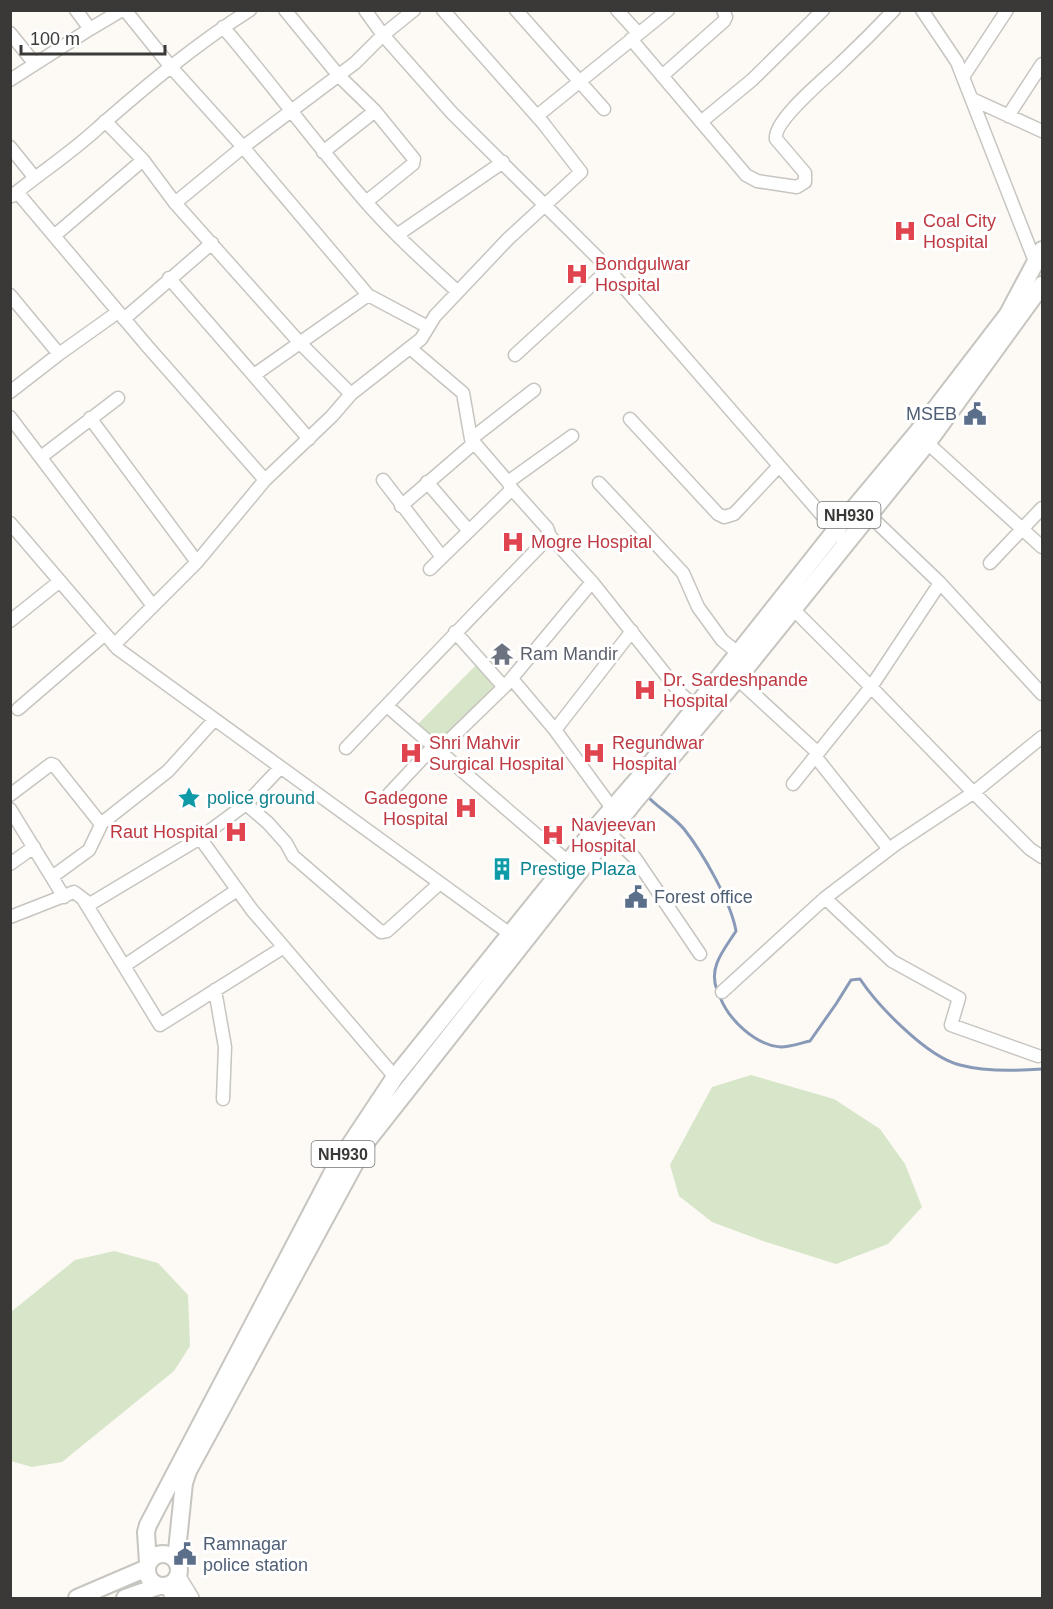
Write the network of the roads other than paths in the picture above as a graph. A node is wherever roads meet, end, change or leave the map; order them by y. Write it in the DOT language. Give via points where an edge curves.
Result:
graph roads {
  1 [pos="76,10"];
  2 [pos="124,10"];
  3 [pos="250,10"];
  4 [pos="285,10"];
  5 [pos="365,10"];
  6 [pos="414,10"];
  7 [pos="443,10"];
  8 [pos="516,10"];
  9 [pos="617,10"];
  10 [pos="668,10"];
  11 [pos="723,10"];
  12 [pos="823,10"];
  13 [pos="894,10"];
  14 [pos="1007,10"];
  15 [pos="928,13"];
  16 [pos="223,27"];
  17 [pos="90,29"];
  18 [pos="10,33"];
  19 [pos="383,34"];
  20 [pos="635,36"];
  21 [pos="35,64"];
  22 [pos="1042,64"];
  23 [pos="171,67"];
  24 [pos="339,76"];
  25 [pos="662,76"];
  26 [pos="963,77"];
  27 [pos="10,80"];
  28 [pos="580,80"];
  29 [pos="972,99"];
  30 [pos="604,109"];
  31 [pos="375,111"];
  32 [pos="291,112"];
  33 [pos="537,116"];
  34 [pos="1008,116"];
  35 [pos="105,122"];
  36 [pos="700,122"];
  37 [pos="1042,131"];
  38 [pos="10,147"];
  39 [pos="243,147"];
  40 [pos="323,152"];
  41 [pos="143,160"];
  42 [pos="503,162"];
  43 [pos="35,178"];
  44 [pos="14,194"];
  45 [pos="366,202"];
  46 [pos="175,203"];
  47 [pos="546,206"];
  48 [pos="397,235"];
  49 [pos="54,236"];
  50 [pos="212,243"];
  51 [pos="1039,257"];
  52 [pos="609,269"];
  53 [pos="170,278"];
  54 [pos="1042,285"];
  55 [pos="458,292"];
  56 [pos="10,295"];
  57 [pos="368,295"];
  58 [pos="121,315"];
  59 [pos="428,327"];
  60 [pos="299,342"];
  61 [pos="410,348"];
  62 [pos="59,354"];
  63 [pos="515,355"];
  64 [pos="254,375"];
  65 [pos="534,390"];
  66 [pos="10,393"];
  67 [pos="351,394"];
  68 [pos="118,398"];
  69 [pos="10,417"];
  70 [pos="90,418"];
  71 [pos="630,419"];
  72 [pos="572,436"];
  73 [pos="922,438"];
  74 [pos="309,439"];
  75 [pos="472,441"];
  76 [pos="41,457"];
  77 [pos="779,466"];
  78 [pos="893,474"];
  79 [pos="265,480"];
  80 [pos="383,480"];
  81 [pos="427,482"];
  82 [pos="599,483"];
  83 [pos="510,486"];
  84 [pos="401,506"];
  85 [pos="1042,508"];
  86 [pos="869,515"];
  87 [pos="12,528"];
  88 [pos="1021,528"];
  89 [pos="469,531"];
  90 [pos="550,536"];
  91 [pos="841,537"];
  92 [pos="1042,547"];
  93 [pos="442,557"];
  94 [pos="197,562"];
  95 [pos="990,563"];
  96 [pos="430,569"];
  97 [pos="60,581"];
  98 [pos="592,582"];
  99 [pos="940,582"];
  100 [pos="788,604"];
  101 [pos="153,606"];
  102 [pos="10,621"];
  103 [pos="632,631"];
  104 [pos="455,632"];
  105 [pos="105,634"];
  106 [pos="114,645"];
  107 [pos="730,647"];
  108 [pos="732,674"];
  109 [pos="508,683"];
  110 [pos="872,687"];
  111 [pos="1042,694"];
  112 [pos="694,705"];
  113 [pos="387,706"];
  114 [pos="18,709"];
  115 [pos="214,720"];
  116 [pos="555,730"];
  117 [pos="1042,737"];
  118 [pos="346,748"];
  119 [pos="436,749"];
  120 [pos="816,755"];
  121 [pos="280,768"];
  122 [pos="654,770"];
  123 [pos="793,784"];
  124 [pos="974,793"];
  125 [pos="389,794"];
  126 [pos="10,795"];
  127 [pos="629,798"];
  128 [pos="246,804"];
  129 [pos="612,808"];
  130 [pos="10,810"];
  131 [pos="101,824"];
  132 [pos="610,834"];
  133 [pos="200,838"];
  134 [pos="34,847"];
  135 [pos="889,849"];
  136 [pos="1042,857"];
  137 [pos="568,862"];
  138 [pos="10,864"];
  139 [pos="52,877"];
  140 [pos="440,883"];
  141 [pos="237,890"];
  142 [pos="64,897"];
  143 [pos="82,898"];
  144 [pos="825,898"];
  145 [pos="10,917"];
  146 [pos="516,938"];
  147 [pos="284,947"];
  148 [pos="700,954"];
  149 [pos="123,966"];
  150 [pos="215,990"];
  151 [pos="722,992"];
  152 [pos="1038,1056"];
  153 [pos="395,1077"];
  154 [pos="223,1099"];
  155 [pos="148,1566"];
  156 [pos="171,1581"];
  157 [pos="77,1599"];
  158 [pos="124,1599"];
  159 [pos="191,1599"];
  1 -- 17 [label="street"];
  2 -- 17 [label="street"];
  2 -- 23 [label="street"];
  3 -- 16 [label="street"];
  4 -- 24 [label="street"];
  5 -- 19 [label="street"];
  6 -- 19 [label="street"];
  7 -- 33 [label="street"];
  8 -- 28 [label="street"];
  9 -- 20 [label="street"];
  10 -- 20 [label="street"];
  11 -- 25 [label="street" via="724,21"];
  12 -- 36 [label="street" via="752,80"];
  13 -- 36 [label="street" via="801,99 776,132 776,139 806,173 801,185 752,178"];
  14 -- 26 [label="street"];
  15 -- 26 [label="street"];
  16 -- 23 [label="street"];
  16 -- 32 [label="street"];
  17 -- 21 [label="street"];
  18 -- 21 [label="street"];
  19 -- 24 [label="street"];
  19 -- 42 [label="street" via="452,113"];
  20 -- 25 [label="street"];
  20 -- 28 [label="street"];
  21 -- 27 [label="street"];
  22 -- 34 [label="street"];
  23 -- 35 [label="street"];
  23 -- 39 [label="street"];
  24 -- 31 [label="street"];
  24 -- 32 [label="street"];
  25 -- 36 [label="street"];
  26 -- 29 [label="street"];
  28 -- 30 [label="street"];
  28 -- 33 [label="street"];
  29 -- 34 [label="street"];
  29 -- 51 [label="street"];
  31 -- 40 [label="street"];
  31 -- 45 [label="street" via="414,161"];
  32 -- 39 [label="street"];
  32 -- 40 [label="street"];
  33 -- 47 [label="street" via="581,172"];
  34 -- 37 [label="street"];
  35 -- 41 [label="street"];
  35 -- 43 [label="street"];
  38 -- 43 [label="street"];
  39 -- 46 [label="street"];
  39 -- 57 [label="street"];
  40 -- 45 [label="street"];
  41 -- 46 [label="street"];
  41 -- 49 [label="street"];
  42 -- 47 [label="street"];
  42 -- 48 [label="street"];
  43 -- 44 [label="street"];
  44 -- 49 [label="street"];
  45 -- 48 [label="street"];
  46 -- 50 [label="street"];
  47 -- 52 [label="street"];
  47 -- 55 [label="street"];
  48 -- 55 [label="street"];
  49 -- 58 [label="street"];
  50 -- 53 [label="street"];
  50 -- 60 [label="street"];
  51 -- 73 [label="highway, NH930" via="1008,314"];
  52 -- 63 [label="street"];
  52 -- 77 [label="street"];
  53 -- 58 [label="street"];
  53 -- 64 [label="street"];
  54 -- 73 [label="highway, NH930"];
  55 -- 59 [label="street"];
  56 -- 62 [label="street"];
  57 -- 59 [label="street"];
  57 -- 60 [label="street"];
  58 -- 62 [label="street"];
  58 -- 79 [label="street"];
  59 -- 61 [label="street"];
  60 -- 64 [label="street"];
  60 -- 67 [label="street"];
  61 -- 67 [label="street"];
  61 -- 75 [label="street" via="463,393"];
  62 -- 66 [label="street"];
  64 -- 74 [label="street"];
  65 -- 75 [label="street"];
  67 -- 74 [label="street"];
  68 -- 70 [label="street"];
  69 -- 76 [label="street"];
  70 -- 76 [label="street"];
  70 -- 94 [label="street"];
  71 -- 77 [label="street" via="724,517 734,514"];
  72 -- 83 [label="street"];
  73 -- 78 [label="highway, NH930"];
  73 -- 88 [label="street"];
  74 -- 79 [label="street"];
  75 -- 81 [label="street"];
  75 -- 83 [label="street"];
  76 -- 101 [label="street"];
  77 -- 91 [label="street"];
  78 -- 86 [label="highway, NH930"];
  78 -- 91 [label="highway, NH930"];
  79 -- 94 [label="street"];
  80 -- 84 [label="street"];
  81 -- 84 [label="street"];
  81 -- 89 [label="street"];
  82 -- 107 [label="street" via="683,573 698,607"];
  83 -- 89 [label="street"];
  83 -- 90 [label="street"];
  84 -- 93 [label="street"];
  85 -- 88 [label="street"];
  86 -- 91 [label="highway, NH930"];
  86 -- 99 [label="street"];
  87 -- 97 [label="street"];
  88 -- 92 [label="street"];
  88 -- 95 [label="street"];
  89 -- 93 [label="street"];
  90 -- 98 [label="street"];
  90 -- 104 [label="street"];
  91 -- 100 [label="highway, NH930"];
  93 -- 96 [label="street"];
  94 -- 101 [label="street"];
  97 -- 102 [label="street"];
  97 -- 105 [label="street"];
  98 -- 103 [label="street"];
  98 -- 109 [label="street"];
  99 -- 110 [label="street"];
  99 -- 111 [label="street"];
  100 -- 107 [label="highway, NH930"];
  100 -- 108 [label="highway, NH930"];
  100 -- 110 [label="street"];
  101 -- 106 [label="street"];
  103 -- 112 [label="street"];
  103 -- 116 [label="street"];
  104 -- 109 [label="street"];
  104 -- 113 [label="street"];
  105 -- 106 [label="street"];
  105 -- 114 [label="street"];
  106 -- 115 [label="street"];
  107 -- 108 [label="highway, NH930"];
  108 -- 112 [label="highway, NH930"];
  108 -- 120 [label="street"];
  108 -- 122 [label="highway, NH930"];
  109 -- 116 [label="street"];
  109 -- 119 [label="street"];
  110 -- 120 [label="street"];
  110 -- 124 [label="street"];
  112 -- 122 [label="highway, NH930"];
  113 -- 118 [label="street"];
  113 -- 119 [label="street"];
  115 -- 121 [label="street"];
  115 -- 131 [label="street" via="168,771"];
  116 -- 129 [label="street"];
  117 -- 124 [label="street"];
  119 -- 125 [label="street"];
  119 -- 137 [label="street"];
  120 -- 123 [label="street"];
  120 -- 135 [label="street"];
  121 -- 128 [label="street"];
  121 -- 140 [label="street"];
  122 -- 127 [label="highway, NH930"];
  124 -- 135 [label="street"];
  124 -- 136 [label="street"];
  126 -- 131 [label="street" via="52,764"];
  127 -- 129 [label="highway, NH930"];
  127 -- 132 [label="highway, NH930"];
  128 -- 133 [label="street"];
  128 -- 140 [label="street" via="286,843 292,856 381,932 387,931"];
  129 -- 137 [label="highway, NH930"];
  130 -- 134 [label="street"];
  131 -- 139 [label="street" via="92,848"];
  132 -- 146 [label="highway, NH930"];
  132 -- 148 [label="street" via="635,858"];
  133 -- 141 [label="street"];
  133 -- 143 [label="street" via="90,904"];
  134 -- 138 [label="street"];
  134 -- 139 [label="street"];
  135 -- 144 [label="street"];
  137 -- 146 [label="highway, NH930"];
  139 -- 142 [label="street"];
  140 -- 146 [label="street"];
  141 -- 147 [label="street"];
  141 -- 149 [label="street"];
  142 -- 143 [label="street" via="74,892"];
  142 -- 145 [label="street"];
  143 -- 149 [label="street"];
  144 -- 151 [label="street"];
  144 -- 152 [label="street" via="891,961 959,998 951,1025"];
  146 -- 153 [label="highway, NH930"];
  146 -- 156 [label="highway, NH930" via="357,1157 188,1471"];
  147 -- 150 [label="street"];
  147 -- 153 [label="street"];
  149 -- 150 [label="street" via="160,1024"];
  150 -- 154 [label="street" via="225,1047"];
  153 -- 155 [label="highway, NH930" via="336,1166 148,1525"];
  155 -- 156 [label="highway, NH930" via="150,1580"];
  155 -- 156 [label="highway" via="154,1556 170,1555"];
  155 -- 157 [label="highway"];
  156 -- 158 [label="highway"];
  156 -- 159 [label="main road"];
}
